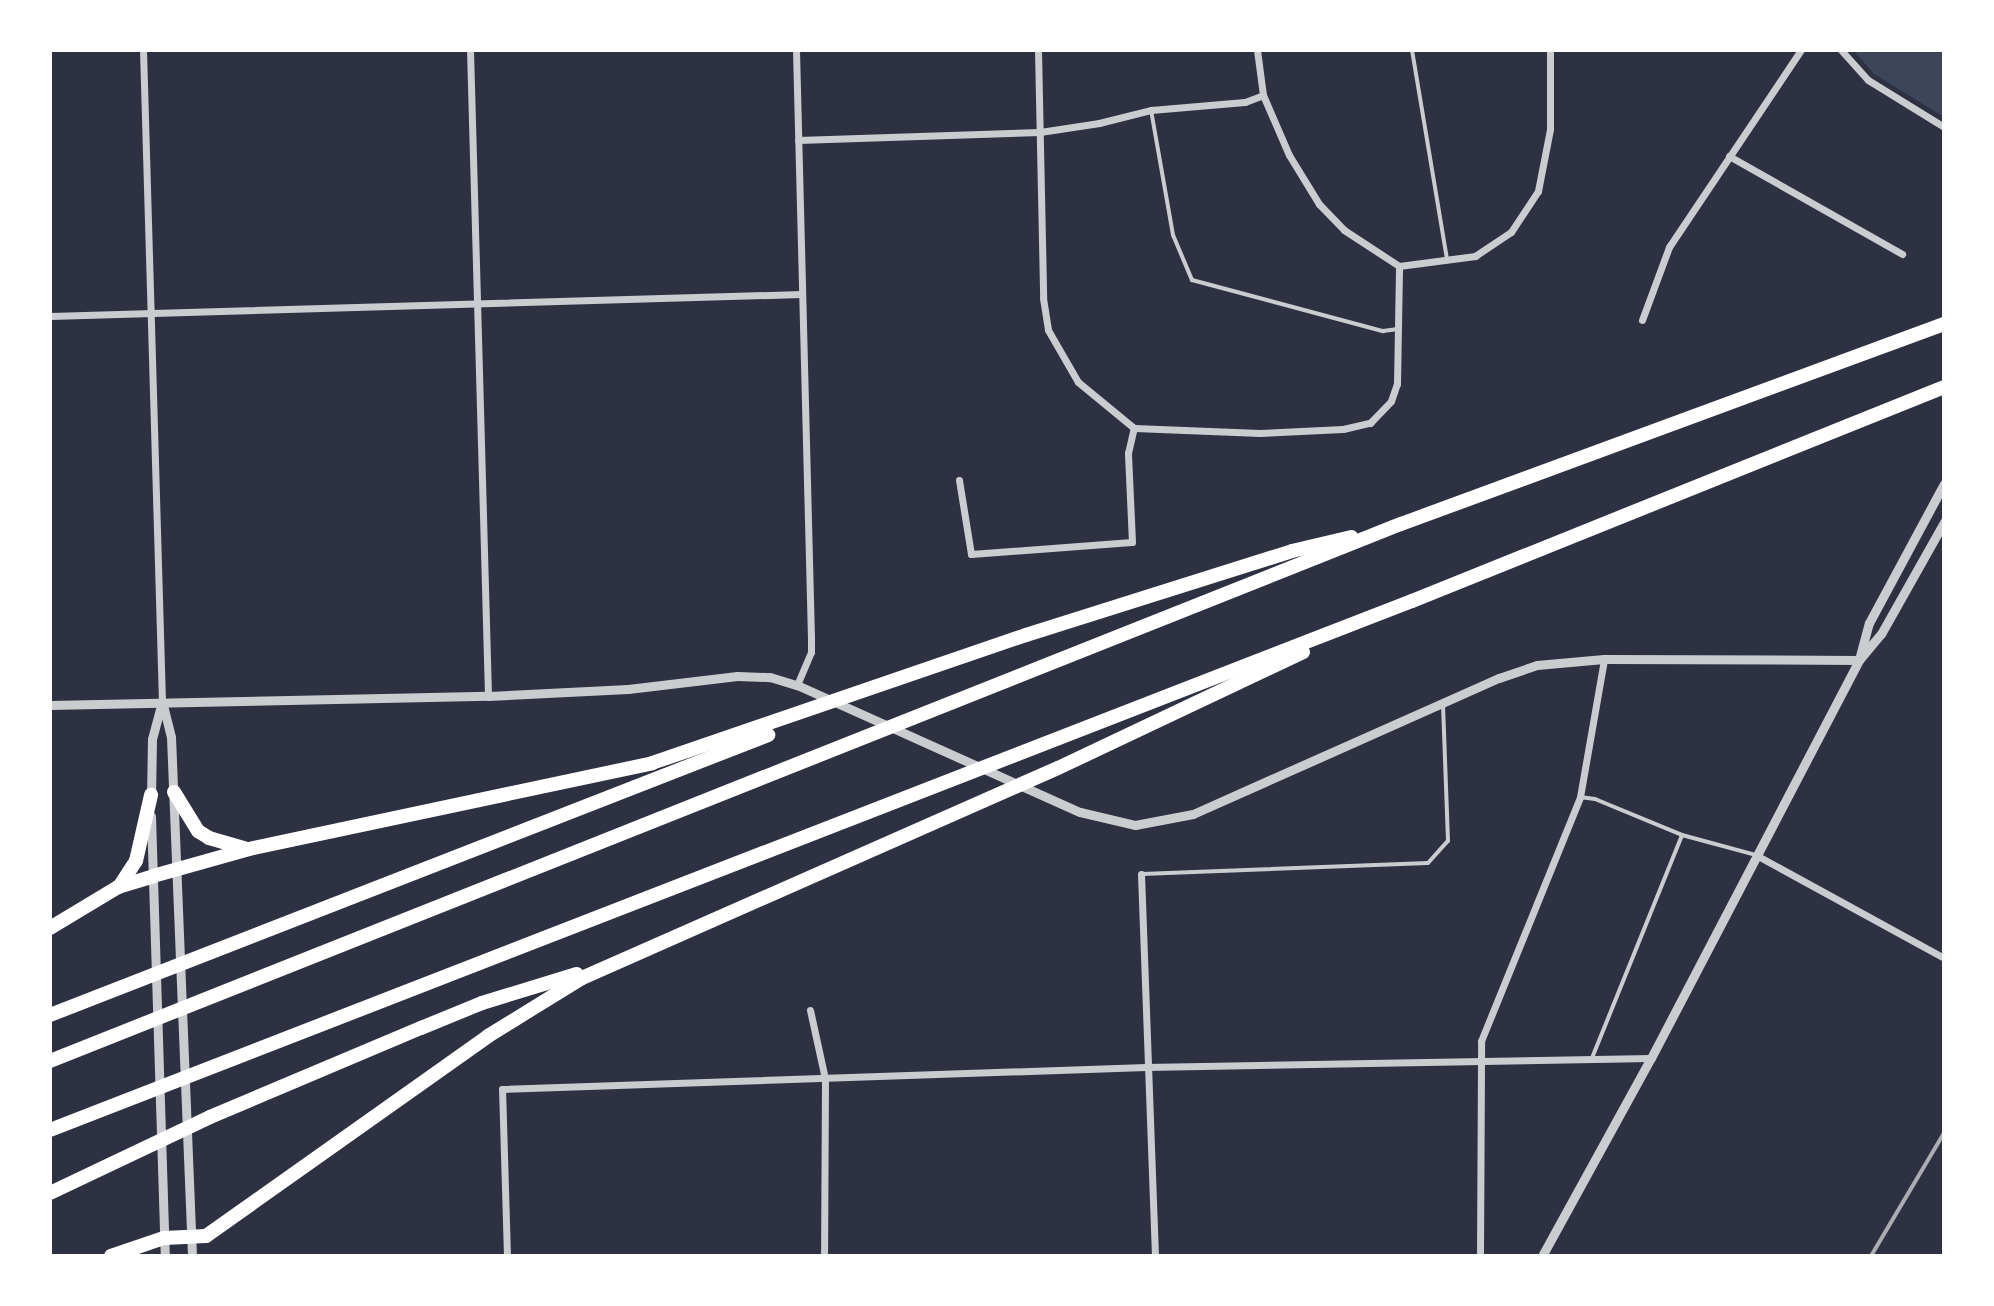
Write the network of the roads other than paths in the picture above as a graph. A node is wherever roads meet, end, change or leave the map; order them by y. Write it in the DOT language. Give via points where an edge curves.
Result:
graph roads {
  1 [pos="143,50"];
  2 [pos="470,50"];
  3 [pos="796,50"];
  4 [pos="1038,50"];
  5 [pos="1257,50"];
  6 [pos="1412,50"];
  7 [pos="1550,50"];
  8 [pos="1801,50"];
  9 [pos="1841,50"];
  10 [pos="1263,95"];
  11 [pos="1151,110"];
  12 [pos="1944,127"];
  13 [pos="1040,132"];
  14 [pos="798,140"];
  15 [pos="1729,156"];
  16 [pos="1902,254"];
  17 [pos="1447,261"];
  18 [pos="1399,266"];
  19 [pos="802,294"];
  20 [pos="477,304"];
  21 [pos="151,313"];
  22 [pos="50,316"];
  23 [pos="1642,320"];
  24 [pos="1944,324"];
  25 [pos="1398,329"];
  26 [pos="1944,387"];
  27 [pos="1134,428"];
  28 [pos="959,480"];
  29 [pos="1944,484"];
  30 [pos="1944,522"];
  31 [pos="1401,524"];
  32 [pos="1412,601"];
  33 [pos="999,644"];
  34 [pos="1604,659"];
  35 [pos="1859,660"];
  36 [pos="797,685"];
  37 [pos="488,696"];
  38 [pos="162,701"];
  39 [pos="1443,703"];
  40 [pos="50,705"];
  41 [pos="174,792"];
  42 [pos="151,795"];
  43 [pos="1580,797"];
  44 [pos="1682,835"];
  45 [pos="249,849"];
  46 [pos="1756,855"];
  47 [pos="177,871"];
  48 [pos="1141,874"];
  49 [pos="153,876"];
  50 [pos="118,887"];
  51 [pos="50,928"];
  52 [pos="1944,958"];
  53 [pos="623,959"];
  54 [pos="810,1010"];
  55 [pos="50,1015"];
  56 [pos="1592,1058"];
  57 [pos="1651,1058"];
  58 [pos="50,1061"];
  59 [pos="1479,1062"];
  60 [pos="1146,1067"];
  61 [pos="825,1079"];
  62 [pos="50,1130"];
  63 [pos="50,1193"];
  64 [pos="164,1238"];
  65 [pos="192,1239"];
  66 [pos="111,1256"];
  67 [pos="165,1256"];
  68 [pos="192,1256"];
  69 [pos="507,1256"];
  70 [pos="824,1256"];
  71 [pos="1155,1256"];
  72 [pos="1480,1256"];
  73 [pos="1542,1256"];
  1 -- 21 [label="street"];
  2 -- 20 [label="street"];
  3 -- 14 [label="street"];
  4 -- 13 [label="street"];
  5 -- 10 [label="street"];
  6 -- 17 [label="lane"];
  7 -- 17 [label="street" via="1550,129 1538,191 1511,232 1475,256"];
  8 -- 15 [label="street"];
  9 -- 12 [label="street" via="1868,80"];
  10 -- 11 [label="street" via="1245,102"];
  10 -- 18 [label="street" via="1289,155 1319,204 1344,230"];
  11 -- 13 [label="street"];
  11 -- 25 [label="lane" via="1173,235 1192,280 1383,331"];
  13 -- 14 [label="street"];
  13 -- 27 [label="street" via="1048,330 1078,382"];
  14 -- 19 [label="street"];
  15 -- 16 [label="street"];
  15 -- 23 [label="street" via="1669,247"];
  17 -- 18 [label="street"];
  18 -- 25 [label="street"];
  19 -- 20 [label="street"];
  19 -- 36 [label="street" via="811,639"];
  20 -- 21 [label="street"];
  20 -- 37 [label="street"];
  21 -- 22 [label="street"];
  21 -- 38 [label="street"];
  24 -- 31 [label="highway"];
  25 -- 27 [label="street" via="1397,384 1391,401 1370,423 1273,433"];
  26 -- 32 [label="highway"];
  27 -- 28 [label="street" via="1128,453 1132,542 971,554"];
  29 -- 35 [label="street" via="1869,623"];
  30 -- 35 [label="street" via="1881,634"];
  31 -- 33 [label="highway" via="1292,551"];
  31 -- 58 [label="highway"];
  32 -- 53 [label="highway" via="1058,768"];
  32 -- 62 [label="highway"];
  33 -- 45 [label="highway" via="652,763"];
  33 -- 55 [label="highway"];
  34 -- 35 [label="street"];
  34 -- 39 [label="street" via="1537,665"];
  34 -- 43 [label="street"];
  35 -- 46 [label="street"];
  36 -- 37 [label="street" via="737,676 615,691"];
  36 -- 39 [label="street" via="1040,796 1109,822 1135,825 1193,814"];
  37 -- 38 [label="street"];
  38 -- 40 [label="street"];
  38 -- 41 [label="street" via="171,737"];
  38 -- 42 [label="street" via="152,739"];
  39 -- 48 [label="lane" via="1448,841 1428,863"];
  41 -- 45 [label="highway" via="198,831"];
  41 -- 47 [label="street"];
  42 -- 49 [label="street"];
  42 -- 50 [label="highway" via="136,861"];
  43 -- 44 [label="lane"];
  43 -- 59 [label="street" via="1481,1041"];
  44 -- 46 [label="lane"];
  44 -- 56 [label="lane"];
  45 -- 47 [label="highway"];
  46 -- 52 [label="street"];
  46 -- 57 [label="street"];
  47 -- 49 [label="highway"];
  47 -- 65 [label="street"];
  48 -- 60 [label="street"];
  49 -- 50 [label="highway"];
  49 -- 64 [label="street"];
  50 -- 51 [label="highway"];
  53 -- 63 [label="highway" via="446,1018 210,1117"];
  53 -- 65 [label="highway" via="541,1001 206,1236"];
  54 -- 61 [label="street"];
  56 -- 57 [label="street"];
  56 -- 59 [label="street"];
  57 -- 73 [label="street"];
  59 -- 60 [label="street"];
  59 -- 72 [label="street"];
  60 -- 61 [label="street"];
  60 -- 71 [label="street"];
  61 -- 69 [label="street" via="502,1089"];
  61 -- 70 [label="street"];
  64 -- 65 [label="highway"];
  64 -- 66 [label="highway"];
  64 -- 67 [label="street"];
  65 -- 68 [label="street"];
}
